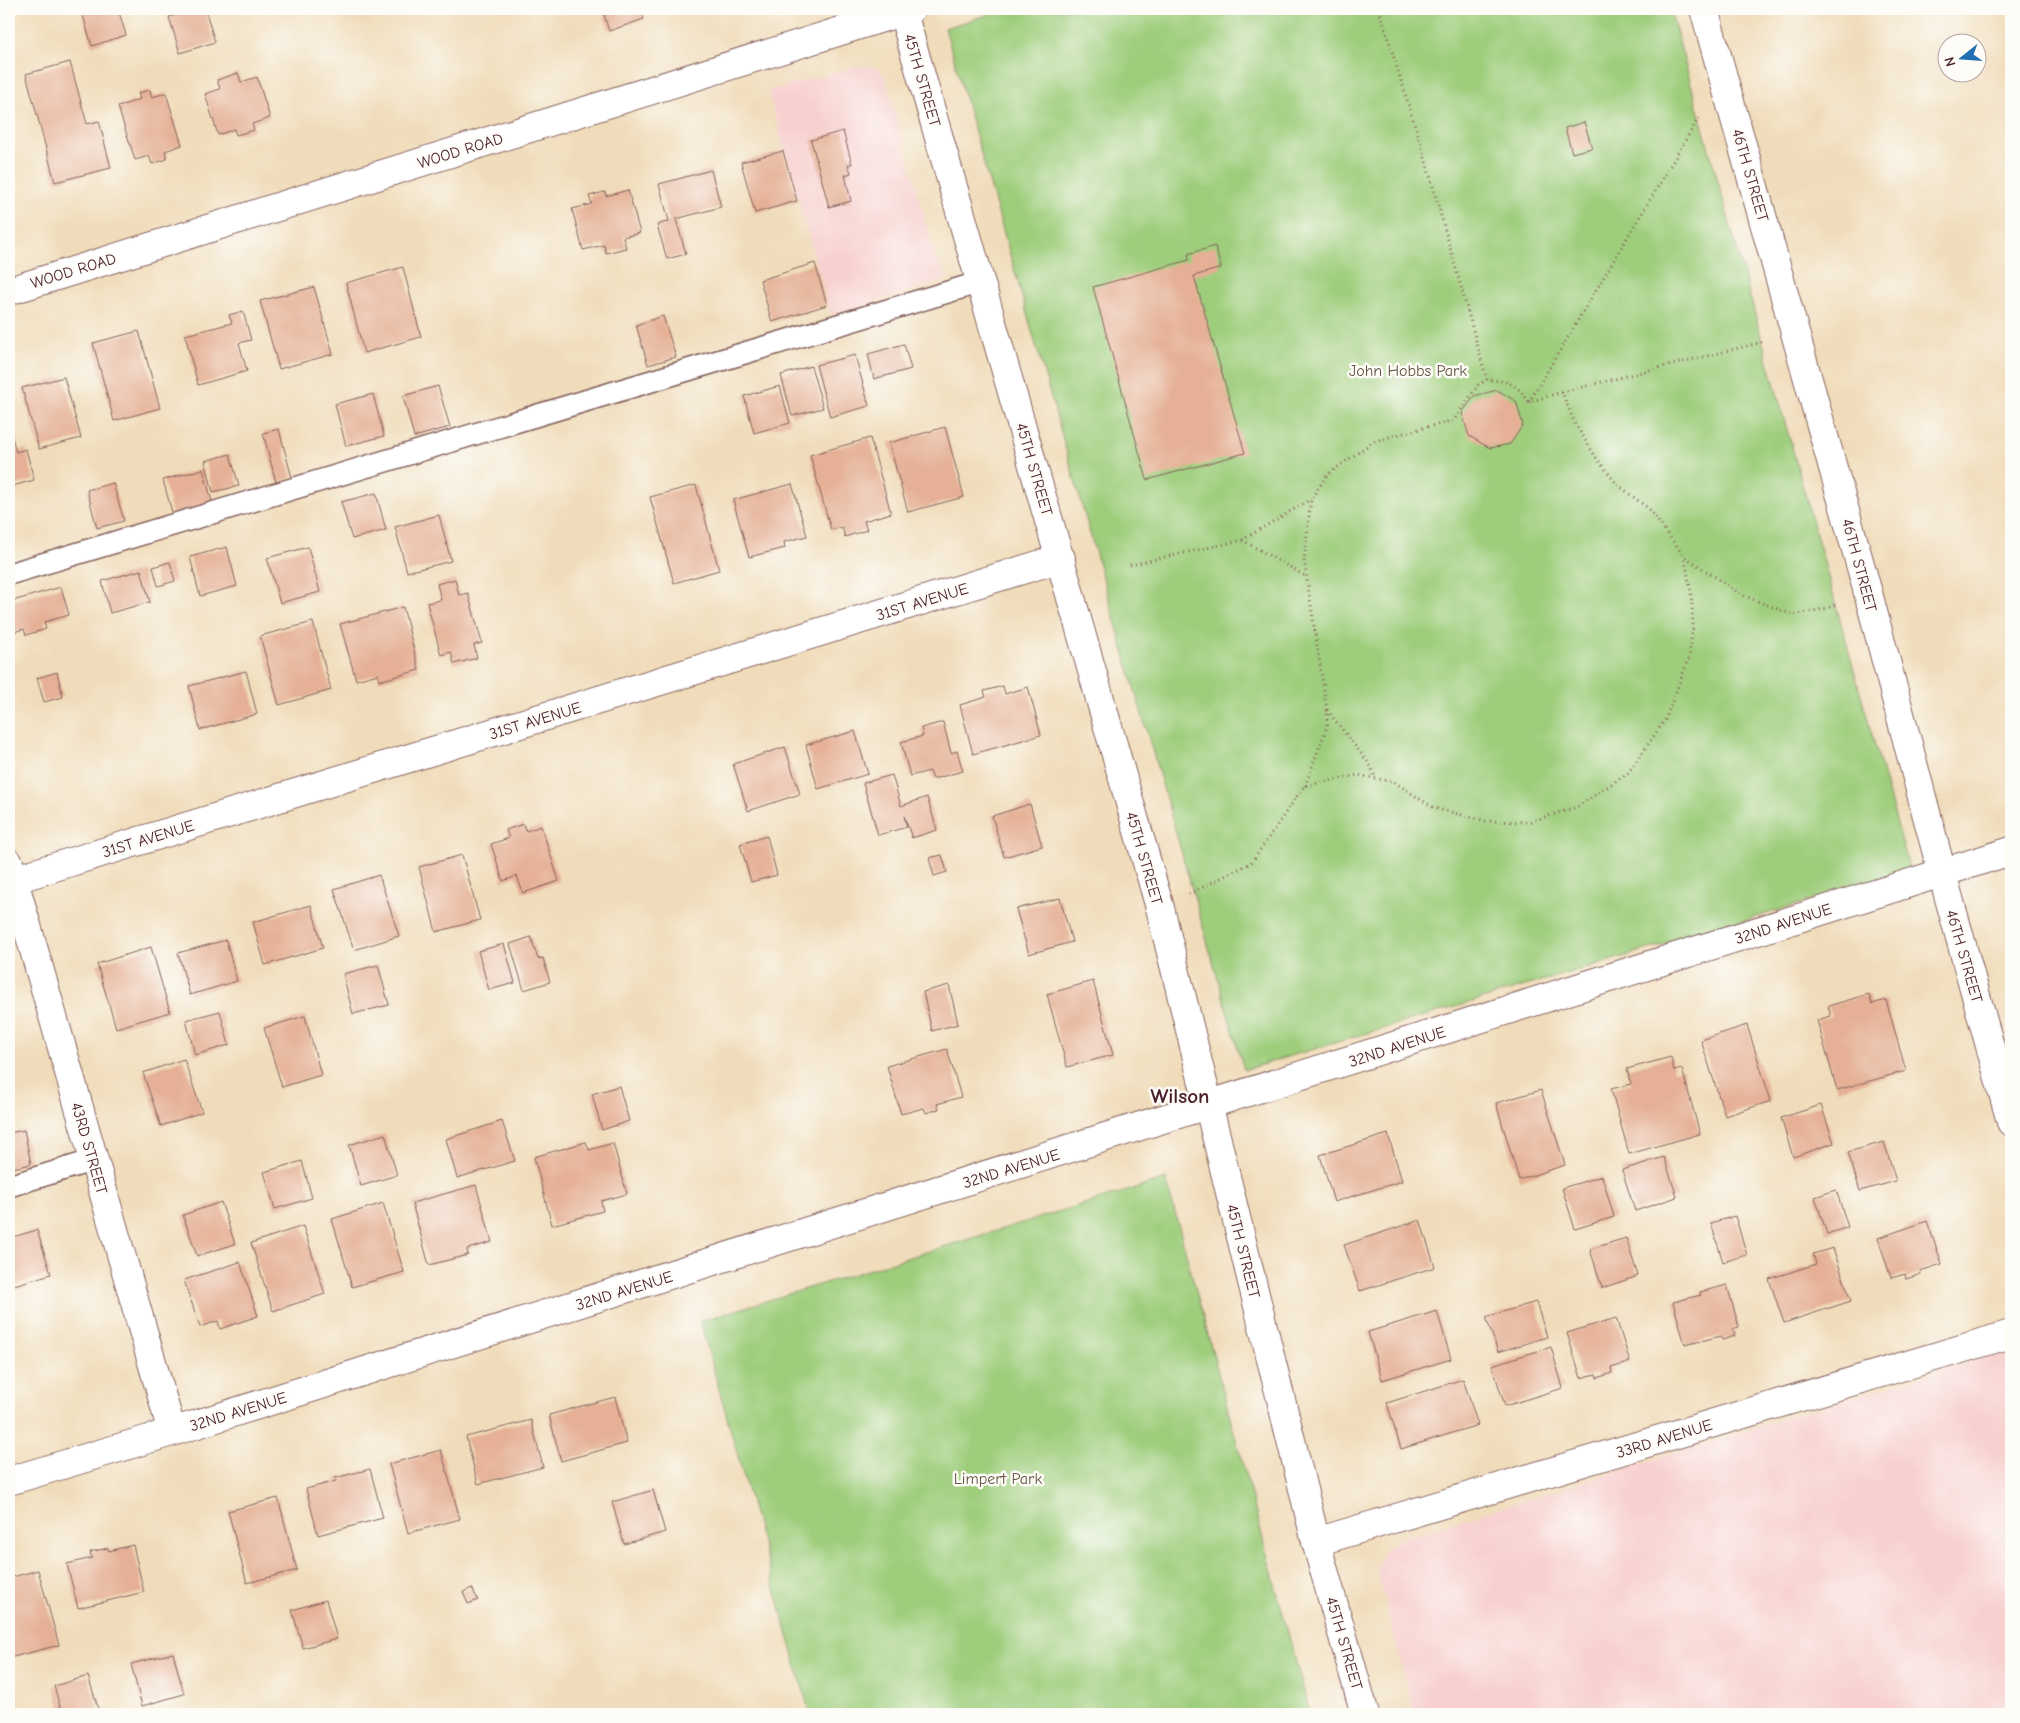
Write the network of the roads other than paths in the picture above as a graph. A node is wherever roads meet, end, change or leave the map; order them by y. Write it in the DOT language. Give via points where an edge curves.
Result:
graph roads {
  1 [pos="1704,9"];
  2 [pos="906,10"];
  3 [pos="981,282"];
  4 [pos="9,291"];
  5 [pos="1061,558"];
  6 [pos="9,574"];
  7 [pos="2011,850"];
  8 [pos="1942,873"];
  9 [pos="10,875"];
  10 [pos="1208,1106"];
  11 [pos="2011,1122"];
  12 [pos="94,1160"];
  13 [pos="9,1186"];
  14 [pos="2011,1334"];
  15 [pos="172,1432"];
  16 [pos="9,1481"];
  17 [pos="1316,1542"];
  18 [pos="1365,1714"];
  1 -- 8 [label="street, 46TH STREET" via="1867,589"];
  2 -- 3 [label="street, 45TH STREET"];
  2 -- 4 [label="street, WOOD ROAD"];
  3 -- 5 [label="street, 45TH STREET"];
  3 -- 6 [label="lane"];
  5 -- 9 [label="street, 31ST AVENUE"];
  5 -- 10 [label="street, 45TH STREET" via="1160,908"];
  7 -- 8 [label="street, 32ND AVENUE"];
  8 -- 10 [label="street, 32ND AVENUE"];
  8 -- 11 [label="street, 46TH STREET"];
  9 -- 12 [label="street, 43RD STREET"];
  10 -- 15 [label="street, 32ND AVENUE"];
  10 -- 17 [label="street, 45TH STREET"];
  12 -- 13 [label="lane"];
  12 -- 15 [label="street, 43RD STREET"];
  14 -- 17 [label="street, 33RD AVENUE"];
  15 -- 16 [label="street, 32ND AVENUE"];
  17 -- 18 [label="street, 45TH STREET"];
}
